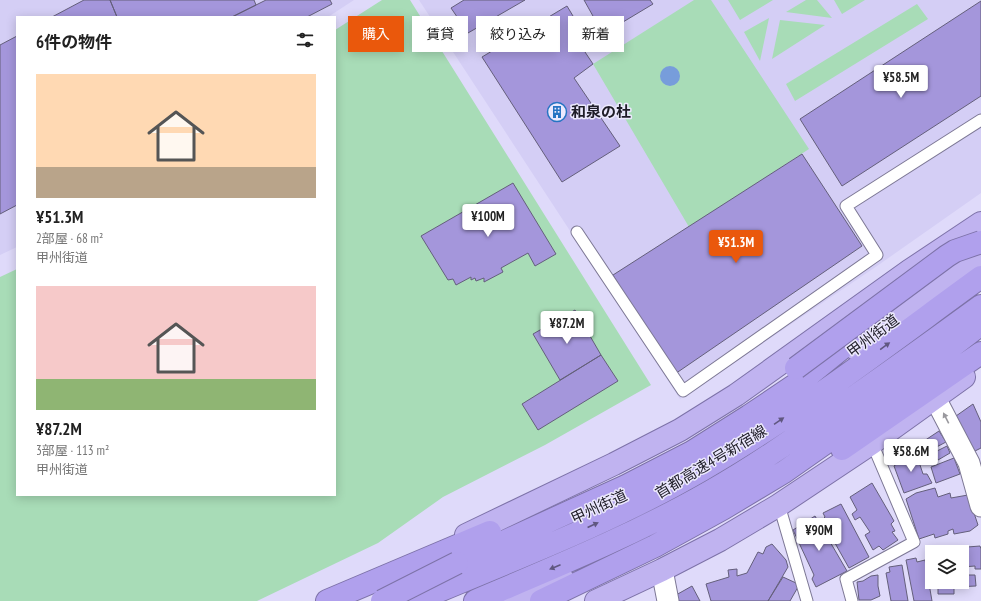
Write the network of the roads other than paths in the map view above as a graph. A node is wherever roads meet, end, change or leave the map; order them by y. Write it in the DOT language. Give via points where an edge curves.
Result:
graph roads {
  1 [pos="981,120"];
  2 [pos="981,223"];
  3 [pos="577,232"];
  4 [pos="981,237"];
  5 [pos="981,242"];
  6 [pos="981,250"];
  7 [pos="981,256"];
  8 [pos="981,277"];
  9 [pos="981,306"];
  10 [pos="981,324"];
  11 [pos="981,353"];
  12 [pos="981,364"];
  13 [pos="796,368"];
  14 [pos="936,398"];
  15 [pos="872,442"];
  16 [pos="975,461"];
  17 [pos="780,505"];
  18 [pos="981,506"];
  19 [pos="662,570"];
  20 [pos="551,600"];
  21 [pos="326,601"];
  22 [pos="375,601"];
  23 [pos="382,601"];
  24 [pos="415,601"];
  25 [pos="475,601"];
  26 [pos="514,601"];
  27 [pos="596,601"];
  28 [pos="668,601"];
  29 [pos="808,601"];
  30 [pos="852,601"];
  1 -- 3 [label="lane" via="846,206 877,255 683,391"];
  2 -- 21 [label="highway" via="909,271 736,395 680,430"];
  4 -- 23 [label="highway, bridge" via="804,379 692,452 626,486 457,563"];
  5 -- 13 [label="highway, bridge" via="947,256"];
  6 -- 13 [label="highway, bridge" via="843,344"];
  7 -- 22 [label="highway, 甲州街道" via="806,386 693,459 573,519 459,569"];
  24 -- 8 [label="highway, 首都高速4号新宿線, one-way" via="644,502 702,470 815,397"];
  9 -- 25 [label="highway, 首都高速4号新宿線, one-way" via="822,420 712,491 590,552"];
  10 -- 20 [label="highway" via="841,432 784,472 655,546"];
  10 -- 26 [label="highway" via="781,464 720,502 652,538"];
  11 -- 20 [label="highway" via="850,444 731,521 657,560"];
  12 -- 14 [label="highway"];
  13 -- 21 [label="highway" via="685,441 620,475"];
  14 -- 15 [label="highway"];
  16 -- 14 [label="street, one-way"];
  15 -- 17 [label="highway"];
  15 -- 30 [label="lane" via="914,542 846,579"];
  16 -- 18 [label="street"];
  17 -- 19 [label="highway"];
  17 -- 29 [label="lane"];
  19 -- 27 [label="highway"];
  19 -- 28 [label="street"];
}
